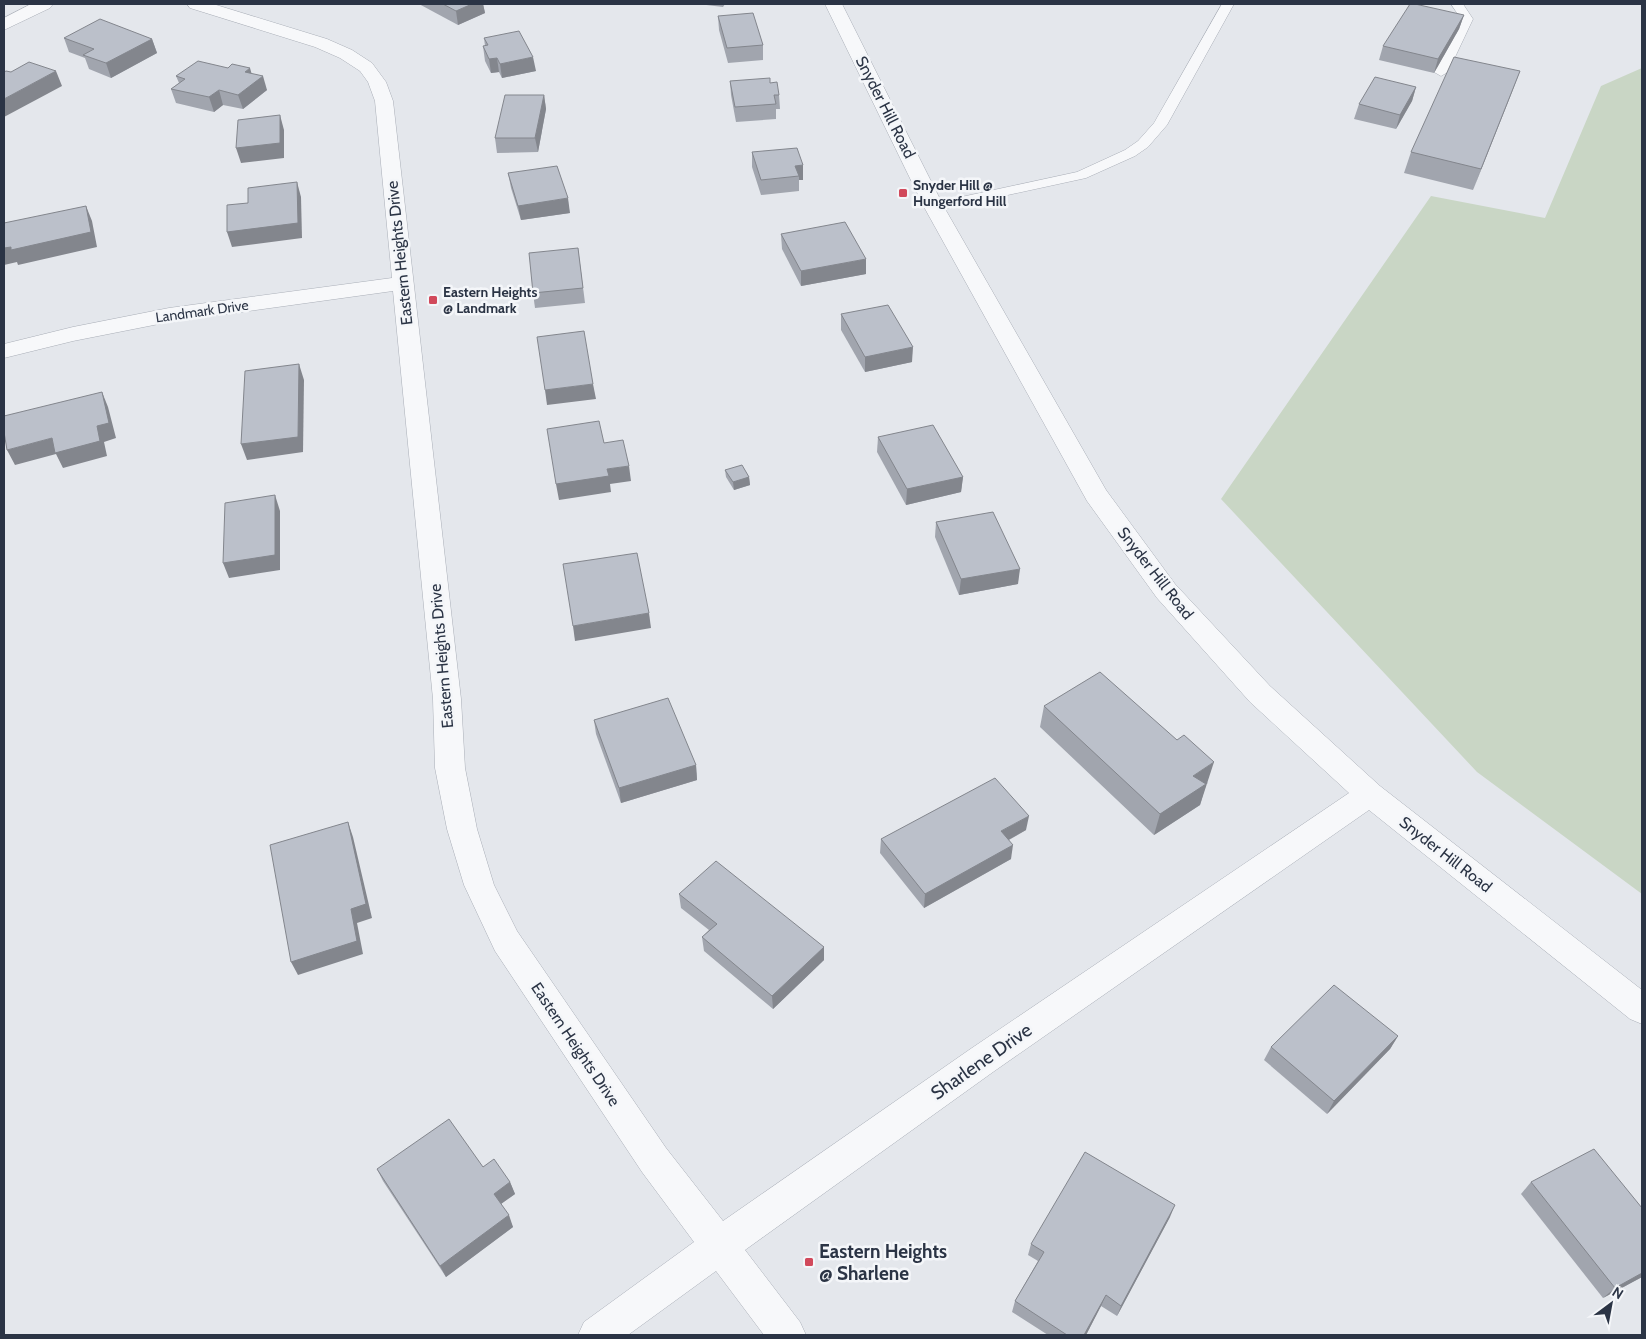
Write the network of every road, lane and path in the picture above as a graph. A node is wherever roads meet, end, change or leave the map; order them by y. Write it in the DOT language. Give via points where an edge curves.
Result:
graph roads {
  1 [pos="44,4"];
  2 [pos="196,4"];
  3 [pos="834,4"];
  4 [pos="1228,4"];
  5 [pos="1457,4"];
  6 [pos="4,25"];
  7 [pos="1441,72"];
  8 [pos="934,207"];
  9 [pos="402,283"];
  10 [pos="4,351"];
  11 [pos="1370,794"];
  12 [pos="1642,1009"];
  13 [pos="718,1246"];
  14 [pos="597,1335"];
  15 [pos="787,1335"];
  1 -- 6 [label="street"];
  2 -- 9 [label="street, Eastern Heights Drive" via="321,42 366,67 378,82 384,101"];
  3 -- 8 [label="street, Snyder Hill Road"];
  4 -- 8 [label="lane" via="1160,125 1130,153 1081,175"];
  5 -- 7 [label="lane" via="1467,18"];
  8 -- 11 [label="street, Snyder Hill Road" via="1096,495 1166,591 1260,694"];
  9 -- 10 [label="street, Landmark Drive" via="169,315"];
  9 -- 13 [label="street, Eastern Heights Drive" via="447,699 450,768 462,829 479,885 506,940 654,1160"];
  11 -- 12 [label="street, Snyder Hill Road"];
  11 -- 13 [label="street, Sharlene Drive" via="1087,986"];
  13 -- 14 [label="street, Sharlene Drive"];
  13 -- 15 [label="street, Eastern Heights Drive"];
}
